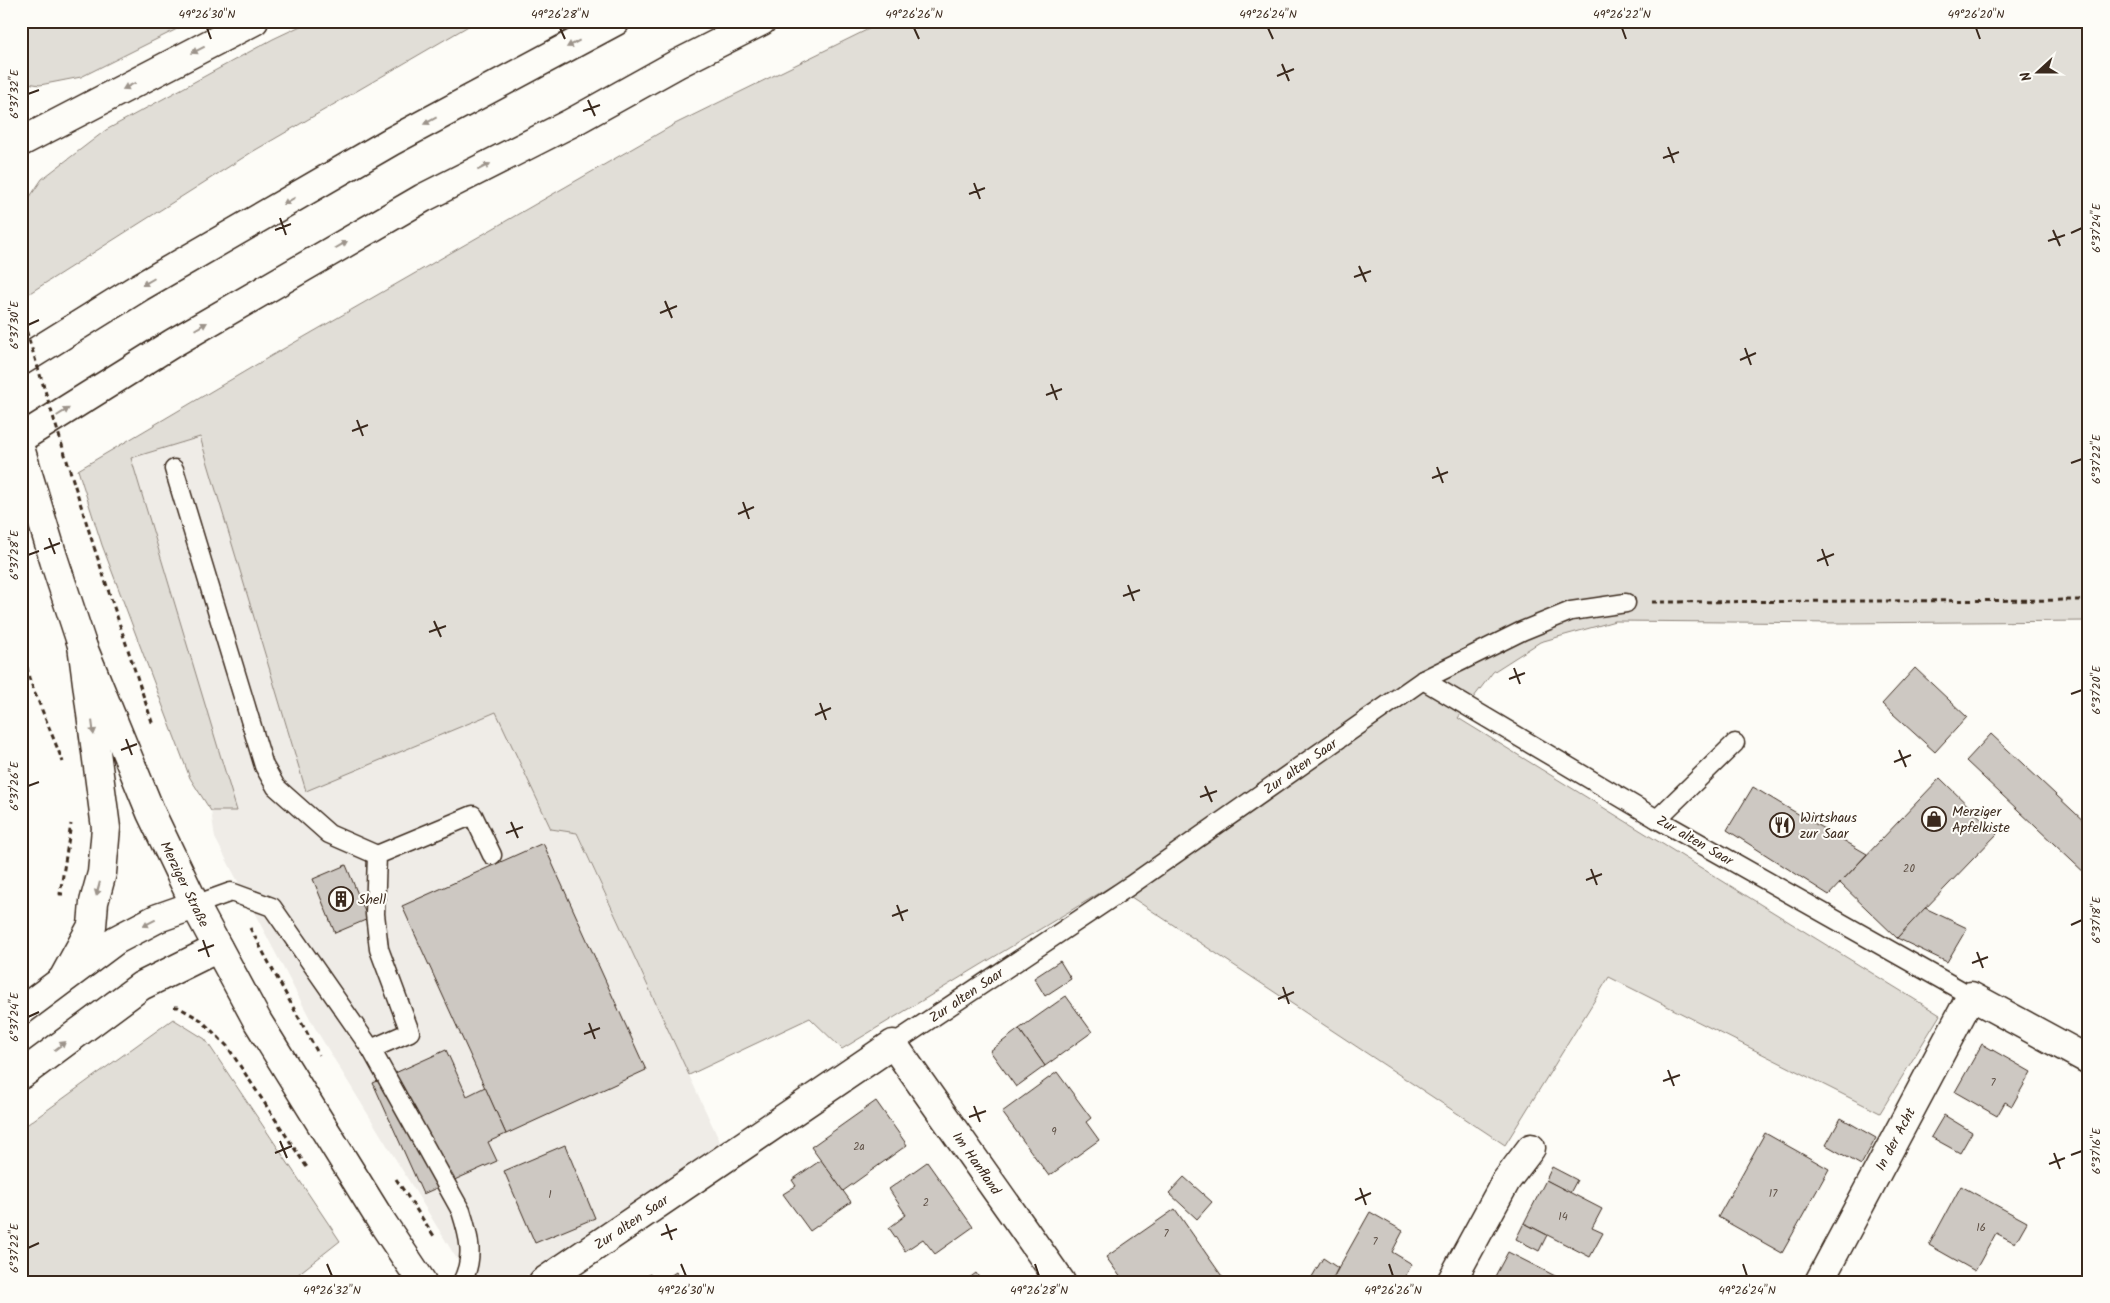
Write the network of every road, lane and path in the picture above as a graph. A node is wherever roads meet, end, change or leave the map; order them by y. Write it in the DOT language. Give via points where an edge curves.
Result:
graph roads {
  1 [pos="254,21"];
  2 [pos="616,21"];
  3 [pos="762,21"];
  4 [pos="21,123"];
  5 [pos="54,126"];
  6 [pos="21,142"];
  7 [pos="21,314"];
  8 [pos="21,361"];
  9 [pos="21,438"];
  10 [pos="21,451"];
  11 [pos="174,469"];
  12 [pos="2089,600"];
  13 [pos="1626,602"];
  14 [pos="82,645"];
  15 [pos="1423,680"];
  16 [pos="153,727"];
  17 [pos="1735,743"];
  18 [pos="1657,819"];
  19 [pos="492,854"];
  20 [pos="378,855"];
  21 [pos="231,892"];
  22 [pos="195,905"];
  23 [pos="218,948"];
  24 [pos="64,977"];
  25 [pos="1970,996"];
  26 [pos="21,1011"];
  27 [pos="894,1044"];
  28 [pos="371,1049"];
  29 [pos="2089,1060"];
  30 [pos="324,1063"];
  31 [pos="21,1075"];
  32 [pos="1531,1148"];
  33 [pos="392,1172"];
  34 [pos="436,1239"];
  35 [pos="422,1282"];
  36 [pos="462,1282"];
  37 [pos="543,1282"];
  38 [pos="1062,1282"];
  39 [pos="1451,1282"];
  40 [pos="1819,1282"];
  1 -- 5 [label="main road, one-way"];
  2 -- 8 [label="main road, one-way" via="392,141 140,287"];
  9 -- 3 [label="main road, one-way" via="172,343 423,198"];
  4 -- 5 [label="main road"];
  5 -- 6 [label="main road"];
  7 -- 16 [label="path, bridge"];
  10 -- 14 [label="main road, Merziger Straße"];
  11 -- 20 [label="lane" via="264,766 276,787 329,834"];
  12 -- 13 [label="path"];
  13 -- 15 [label="lane" via="1571,611 1522,631"];
  14 -- 22 [label="main road, Merziger Straße" via="151,813"];
  14 -- 24 [label="main road, one-way" via="106,828 92,926"];
  15 -- 18 [label="lane, Zur alten Saar"];
  15 -- 27 [label="lane, Zur alten Saar" via="1131,885"];
  17 -- 18 [label="lane"];
  18 -- 25 [label="lane, Zur alten Saar"];
  19 -- 20 [label="lane" via="473,815"];
  20 -- 28 [label="lane" via="375,914 379,949 410,1032"];
  21 -- 22 [label="lane"];
  21 -- 28 [label="lane" via="272,907"];
  21 -- 30 [label="path"];
  22 -- 23 [label="main road, Merziger Straße"];
  22 -- 24 [label="main road, one-way" via="158,918 116,940"];
  31 -- 23 [label="main road, one-way" via="141,986"];
  23 -- 35 [label="main road, Merziger Straße" via="258,1022"];
  24 -- 26 [label="main road"];
  25 -- 29 [label="main road, Zur alten Saar"];
  25 -- 40 [label="main road, In der Acht"];
  27 -- 37 [label="main road, Zur alten Saar"];
  27 -- 38 [label="main road, Im Hanfland"];
  28 -- 36 [label="lane" via="461,1211 470,1239 468,1271"];
  32 -- 39 [label="main road" via="1506,1181"];
  33 -- 34 [label="path"];
}
